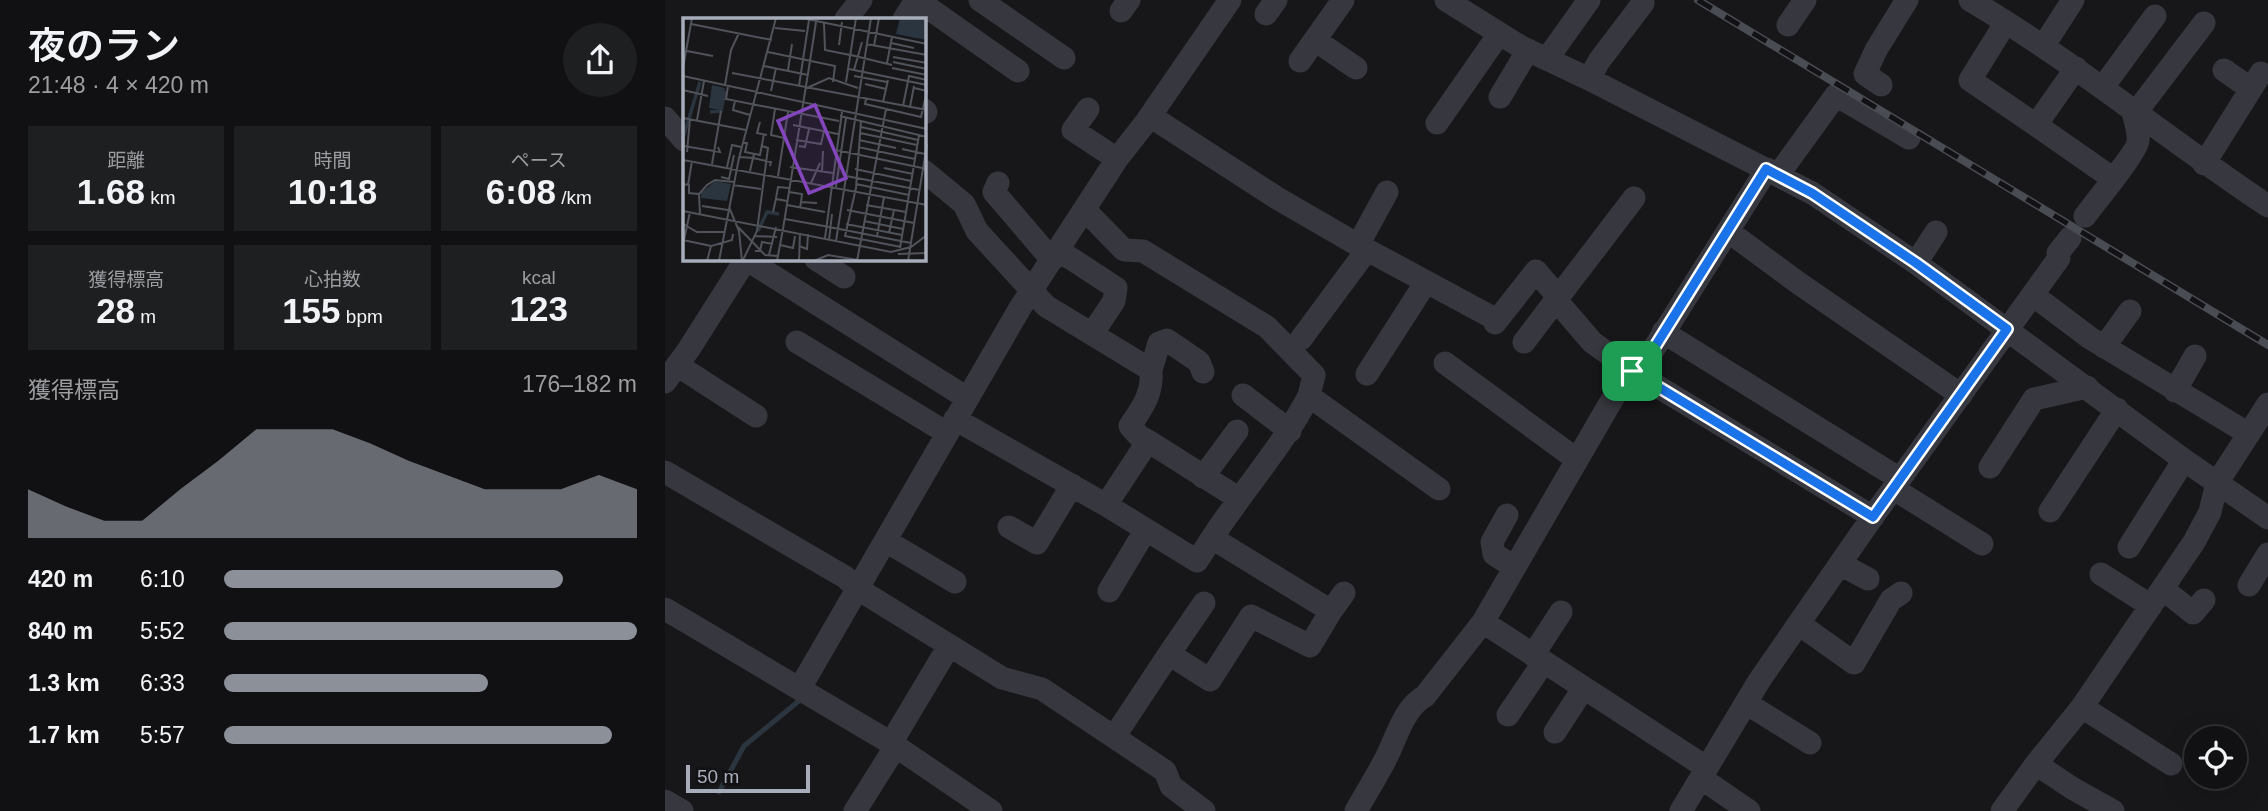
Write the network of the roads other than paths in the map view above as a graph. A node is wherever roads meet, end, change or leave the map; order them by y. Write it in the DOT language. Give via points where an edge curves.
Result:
graph roads {
  1 [pos="861,0"];
  2 [pos="916,0"];
  3 [pos="980,0"];
  4 [pos="1230,0"];
  5 [pos="1343,0"];
  6 [pos="1446,0"];
  7 [pos="1589,0"];
  8 [pos="1805,0"];
  9 [pos="1907,0"];
  10 [pos="2073,0"];
  11 [pos="1980,2"];
  12 [pos="1643,3"];
  13 [pos="2155,16"];
  14 [pos="846,18"];
  15 [pos="905,18"];
  16 [pos="2006,22"];
  17 [pos="2204,23"];
  18 [pos="1788,25"];
  19 [pos="1499,34"];
  20 [pos="1315,40"];
  21 [pos="2044,45"];
  22 [pos="1537,55"];
  23 [pos="1064,58"];
  24 [pos="1300,61"];
  25 [pos="1356,68"];
  26 [pos="2076,68"];
  27 [pos="2224,70"];
  28 [pos="1018,71"];
  29 [pos="1590,79"];
  30 [pos="1881,85"];
  31 [pos="2103,87"];
  32 [pos="1500,97"];
  33 [pos="1088,109"];
  34 [pos="2135,110"];
  35 [pos="1150,116"];
  36 [pos="665,118"];
  37 [pos="1437,122"];
  38 [pos="2036,125"];
  39 [pos="1909,138"];
  40 [pos="683,139"];
  41 [pos="1117,159"];
  42 [pos="2204,163"];
  43 [pos="1772,172"];
  44 [pos="926,173"];
  45 [pos="2112,178"];
  46 [pos="998,183"];
  47 [pos="1387,192"];
  48 [pos="1635,198"];
  49 [pos="2268,205"];
  50 [pos="1085,210"];
  51 [pos="2085,216"];
  52 [pos="1728,231"];
  53 [pos="1936,232"];
  54 [pos="2070,238"];
  55 [pos="1362,247"];
  56 [pos="1055,255"];
  57 [pos="745,261"];
  58 [pos="749,261"];
  59 [pos="819,261"];
  60 [pos="1126,262"];
  61 [pos="1916,263"];
  62 [pos="844,277"];
  63 [pos="1426,282"];
  64 [pos="1116,288"];
  65 [pos="1032,290"];
  66 [pos="2033,295"];
  67 [pos="1556,300"];
  68 [pos="2130,311"];
  69 [pos="2007,329"];
  70 [pos="1663,332"];
  71 [pos="1092,334"];
  72 [pos="1301,339"];
  73 [pos="797,342"];
  74 [pos="1524,342"];
  75 [pos="2104,347"];
  76 [pos="2195,356"];
  77 [pos="1445,363"];
  78 [pos="1151,370"];
  79 [pos="1632,371"];
  80 [pos="1203,372"];
  81 [pos="671,374"];
  82 [pos="1367,374"];
  83 [pos="2087,387"];
  84 [pos="2175,391"];
  85 [pos="1243,395"];
  86 [pos="1961,395"];
  87 [pos="1309,396"];
  88 [pos="967,398"];
  89 [pos="2268,404"];
  90 [pos="2117,409"];
  91 [pos="756,416"];
  92 [pos="951,426"];
  93 [pos="1237,431"];
  94 [pos="1290,431"];
  95 [pos="2249,434"];
  96 [pos="1148,441"];
  97 [pos="1576,458"];
  98 [pos="2184,460"];
  99 [pos="1990,467"];
  100 [pos="665,472"];
  101 [pos="1203,477"];
  102 [pos="2217,483"];
  103 [pos="1897,484"];
  104 [pos="1072,485"];
  105 [pos="1439,489"];
  106 [pos="1238,498"];
  107 [pos="1106,505"];
  108 [pos="2050,511"];
  109 [pos="1507,515"];
  110 [pos="1873,517"];
  111 [pos="2268,518"];
  112 [pos="1009,527"];
  113 [pos="1145,531"];
  114 [pos="2129,537"];
  115 [pos="1212,538"];
  116 [pos="886,541"];
  117 [pos="1982,544"];
  118 [pos="2268,554"];
  119 [pos="1840,564"];
  120 [pos="1514,567"];
  121 [pos="2101,573"];
  122 [pos="1868,579"];
  123 [pos="955,582"];
  124 [pos="2249,585"];
  125 [pos="858,589"];
  126 [pos="1109,591"];
  127 [pos="1901,593"];
  128 [pos="2157,597"];
  129 [pos="2204,600"];
  130 [pos="1204,603"];
  131 [pos="665,609"];
  132 [pos="1561,612"];
  133 [pos="1483,622"];
  134 [pos="1798,624"];
  135 [pos="949,646"];
  136 [pos="1169,654"];
  137 [pos="1538,659"];
  138 [pos="800,688"];
  139 [pos="1583,689"];
  140 [pos="1746,704"];
  141 [pos="2082,707"];
  142 [pos="1508,715"];
  143 [pos="1555,732"];
  144 [pos="1115,737"];
  145 [pos="1810,743"];
  146 [pos="893,745"];
  147 [pos="2036,764"];
  148 [pos="2171,764"];
  149 [pos="1704,773"];
  150 [pos="665,801"];
  151 [pos="682,811"];
  152 [pos="855,811"];
  153 [pos="991,811"];
  154 [pos="1203,811"];
  155 [pos="1356,811"];
  156 [pos="1681,811"];
  157 [pos="1749,811"];
  158 [pos="2002,811"];
  159 [pos="2113,811"];
  1 -- 14 [label="street"];
  2 -- 15 [label="street"];
  2 -- 28 [label="street"];
  3 -- 23 [label="street"];
  4 -- 35 [label="street"];
  5 -- 20 [label="street"];
  6 -- 19 [label="street"];
  7 -- 22 [label="street"];
  8 -- 18 [label="street"];
  9 -- 30 [label="street" via="1865,74"];
  10 -- 21 [label="street"];
  11 -- 16 [label="street"];
  12 -- 29 [label="street" via="1598,61"];
  13 -- 31 [label="street"];
  16 -- 21 [label="street"];
  16 -- 38 [label="street" via="1970,80"];
  17 -- 34 [label="street"];
  19 -- 22 [label="street"];
  19 -- 37 [label="street"];
  20 -- 24 [label="street"];
  20 -- 25 [label="street"];
  21 -- 26 [label="street"];
  22 -- 29 [label="street"];
  22 -- 32 [label="street"];
  26 -- 31 [label="street"];
  26 -- 38 [label="street"];
  27 -- 42 [label="street" via="2256,81"];
  29 -- 43 [label="street"];
  31 -- 34 [label="street"];
  33 -- 41 [label="street" via="1073,130"];
  34 -- 42 [label="street"];
  34 -- 45 [label="street" via="2136,149"];
  35 -- 41 [label="street"];
  35 -- 55 [label="street"];
  36 -- 40 [label="street"];
  38 -- 45 [label="street"];
  39 -- 43 [label="street" via="1836,95"];
  41 -- 50 [label="street"];
  42 -- 49 [label="street"];
  43 -- 52 [label="street"];
  43 -- 61 [label="street" via="1812,193"];
  44 -- 65 [label="street" via="964,204 977,231"];
  45 -- 51 [label="street"];
  46 -- 56 [label="street" via="994,192"];
  47 -- 55 [label="street"];
  48 -- 67 [label="street"];
  50 -- 56 [label="street"];
  50 -- 87 [label="street" via="1124,250 1143,251 1267,327 1314,375"];
  52 -- 70 [label="street"];
  52 -- 86 [label="street"];
  53 -- 61 [label="street"];
  54 -- 66 [label="street"];
  55 -- 63 [label="street"];
  55 -- 72 [label="street"];
  56 -- 64 [label="street"];
  56 -- 65 [label="street"];
  57 -- 81 [label="street"];
  58 -- 88 [label="street"];
  59 -- 62 [label="street"];
  60 -- 64 [label="street"];
  61 -- 69 [label="street"];
  63 -- 67 [label="street" via="1496,321 1536,271"];
  63 -- 82 [label="street"];
  64 -- 71 [label="street" via="1114,301"];
  65 -- 71 [label="street" via="1046,306"];
  65 -- 88 [label="street"];
  66 -- 69 [label="street"];
  66 -- 75 [label="street"];
  67 -- 74 [label="street"];
  67 -- 79 [label="street" via="1592,342"];
  68 -- 75 [label="street"];
  69 -- 83 [label="street"];
  69 -- 86 [label="street"];
  70 -- 79 [label="street" via="1651,353"];
  70 -- 103 [label="street"];
  71 -- 78 [label="street"];
  73 -- 92 [label="street"];
  75 -- 84 [label="street"];
  76 -- 84 [label="street"];
  77 -- 97 [label="street"];
  78 -- 80 [label="street" via="1159,343 1167,340 1199,362"];
  78 -- 96 [label="street" via="1147,401 1130,426"];
  79 -- 97 [label="street"];
  79 -- 110 [label="street"];
  81 -- 91 [label="street"];
  83 -- 90 [label="street"];
  83 -- 99 [label="street" via="2034,399"];
  84 -- 95 [label="street"];
  85 -- 94 [label="street"];
  86 -- 103 [label="street"];
  87 -- 94 [label="street"];
  87 -- 105 [label="street"];
  88 -- 92 [label="street"];
  89 -- 95 [label="street"];
  90 -- 98 [label="street"];
  90 -- 108 [label="street"];
  92 -- 104 [label="street"];
  92 -- 116 [label="street"];
  93 -- 101 [label="street"];
  94 -- 106 [label="street"];
  95 -- 102 [label="street"];
  96 -- 101 [label="street"];
  96 -- 107 [label="street"];
  97 -- 120 [label="street"];
  98 -- 102 [label="street"];
  98 -- 114 [label="street"];
  100 -- 125 [label="street" via="845,577"];
  101 -- 106 [label="street"];
  102 -- 111 [label="street"];
  102 -- 128 [label="street" via="2210,512"];
  103 -- 110 [label="street"];
  103 -- 117 [label="street"];
  104 -- 107 [label="street"];
  104 -- 112 [label="street" via="1037,543"];
  106 -- 115 [label="street"];
  107 -- 113 [label="street"];
  109 -- 120 [label="street" via="1492,542 1494,554"];
  110 -- 119 [label="street"];
  113 -- 115 [label="street" via="1197,561"];
  113 -- 126 [label="street"];
  115 -- 136 [label="street" via="1338,602 1310,646 1251,616 1210,680"];
  116 -- 123 [label="street"];
  116 -- 125 [label="street"];
  118 -- 124 [label="street"];
  119 -- 122 [label="street"];
  119 -- 134 [label="street"];
  120 -- 133 [label="street"];
  121 -- 128 [label="street"];
  125 -- 135 [label="street"];
  125 -- 138 [label="street"];
  127 -- 134 [label="street" via="1891,600 1854,663"];
  128 -- 129 [label="street" via="2193,613"];
  128 -- 141 [label="street"];
  130 -- 136 [label="street"];
  131 -- 138 [label="street"];
  132 -- 137 [label="street"];
  133 -- 137 [label="street"];
  133 -- 155 [label="street" via="1417,701"];
  134 -- 140 [label="street"];
  135 -- 144 [label="street" via="1002,678 1042,689"];
  135 -- 146 [label="street"];
  136 -- 144 [label="street"];
  137 -- 139 [label="street"];
  137 -- 142 [label="street"];
  138 -- 146 [label="street"];
  139 -- 143 [label="street"];
  139 -- 149 [label="street"];
  140 -- 145 [label="street"];
  140 -- 149 [label="street"];
  141 -- 147 [label="street"];
  141 -- 148 [label="street"];
  144 -- 154 [label="street" via="1165,771 1171,786"];
  146 -- 152 [label="street"];
  146 -- 153 [label="street"];
  147 -- 158 [label="street"];
  147 -- 159 [label="street"];
  149 -- 156 [label="street"];
  149 -- 157 [label="street"];
  150 -- 151 [label="street"];
}
